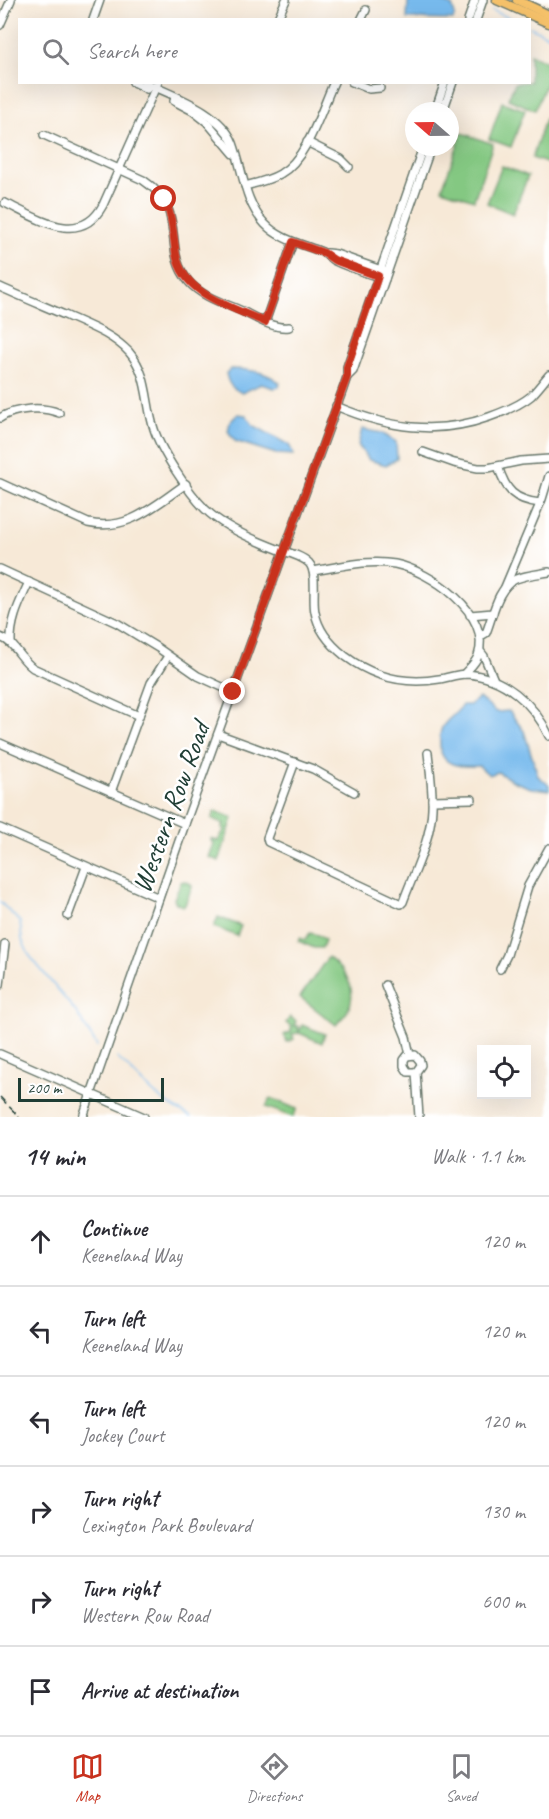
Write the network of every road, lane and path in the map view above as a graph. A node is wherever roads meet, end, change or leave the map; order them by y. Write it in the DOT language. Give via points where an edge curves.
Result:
graph roads {
  1 [pos="11,0"];
  2 [pos="100,0"];
  3 [pos="105,0"];
  4 [pos="286,0"];
  5 [pos="475,0"];
  6 [pos="483,0"];
  7 [pos="497,0"];
  8 [pos="517,0"];
  9 [pos="366,10"];
  10 [pos="549,15"];
  11 [pos="94,18"];
  12 [pos="99,18"];
  13 [pos="278,18"];
  14 [pos="363,18"];
  15 [pos="469,18"];
  16 [pos="477,18"];
  17 [pos="549,23"];
  18 [pos="0,25"];
  19 [pos="333,84"];
  20 [pos="356,84"];
  21 [pos="444,84"];
  22 [pos="452,84"];
  23 [pos="156,87"];
  24 [pos="380,88"];
  25 [pos="438,102"];
  26 [pos="446,102"];
  27 [pos="44,135"];
  28 [pos="307,142"];
  29 [pos="420,156"];
  30 [pos="428,156"];
  31 [pos="349,166"];
  32 [pos="119,169"];
  33 [pos="245,186"];
  34 [pos="5,203"];
  35 [pos="293,242"];
  36 [pos="383,274"];
  37 [pos="0,286"];
  38 [pos="265,322"];
  39 [pos="290,327"];
  40 [pos="548,380"];
  41 [pos="336,406"];
  42 [pos="59,412"];
  43 [pos="0,418"];
  44 [pos="423,452"];
  45 [pos="549,459"];
  46 [pos="498,466"];
  47 [pos="549,476"];
  48 [pos="0,483"];
  49 [pos="186,484"];
  50 [pos="540,503"];
  51 [pos="285,551"];
  52 [pos="0,569"];
  53 [pos="313,571"];
  54 [pos="549,573"];
  55 [pos="29,582"];
  56 [pos="506,587"];
  57 [pos="494,613"];
  58 [pos="470,615"];
  59 [pos="481,636"];
  60 [pos="0,637"];
  61 [pos="11,643"];
  62 [pos="480,651"];
  63 [pos="168,656"];
  64 [pos="464,674"];
  65 [pos="494,680"];
  66 [pos="233,692"];
  67 [pos="139,716"];
  68 [pos="218,734"];
  69 [pos="549,736"];
  70 [pos="0,743"];
  71 [pos="428,753"];
  72 [pos="295,762"];
  73 [pos="111,792"];
  74 [pos="354,792"];
  75 [pos="472,799"];
  76 [pos="432,800"];
  77 [pos="185,824"];
  78 [pos="0,828"];
  79 [pos="549,848"];
  80 [pos="86,867"];
  81 [pos="159,898"];
  82 [pos="68,916"];
  83 [pos="5,944"];
  84 [pos="500,969"];
  85 [pos="385,984"];
  86 [pos="0,985"];
  87 [pos="0,1054"];
  88 [pos="410,1055"];
  89 [pos="416,1072"];
  90 [pos="91,1094"];
  91 [pos="122,1108"];
  92 [pos="83,1117"];
  93 [pos="135,1117"];
  94 [pos="144,1117"];
  95 [pos="419,1117"];
  1 -- 18 [label="street"];
  2 -- 11 [label="street"];
  3 -- 12 [label="street"];
  4 -- 13 [label="street"];
  5 -- 15 [label="street"];
  6 -- 16 [label="street"];
  7 -- 17 [label="main road"];
  8 -- 10 [label="main road"];
  9 -- 14 [label="street"];
  19 -- 28 [label="street"];
  20 -- 24 [label="street"];
  21 -- 25 [label="street"];
  22 -- 26 [label="street"];
  23 -- 32 [label="street"];
  23 -- 33 [label="street" via="215,129 236,156"];
  27 -- 32 [label="street"];
  28 -- 31 [label="street"];
  28 -- 33 [label="street" via="286,170"];
  29 -- 36 [label="street, Western Row Road"];
  30 -- 36 [label="street, Western Row Road"];
  32 -- 34 [label="street" via="100,211 76,227 55,225"];
  32 -- 38 [label="street" via="152,186 164,199 172,220 178,263 189,281 206,295"];
  33 -- 35 [label="street" via="261,220"];
  35 -- 36 [label="street" via="334,260"];
  35 -- 38 [label="street"];
  36 -- 41 [label="street, Western Row Road"];
  37 -- 49 [label="street" via="110,336 129,353 145,382 159,442"];
  38 -- 39 [label="street"];
  40 -- 41 [label="street" via="505,412 451,428 393,425"];
  41 -- 51 [label="street, Western Row Road"];
  42 -- 43 [label="street" via="16,411"];
  44 -- 46 [label="street" via="467,467"];
  45 -- 46 [label="street"];
  46 -- 50 [label="street" via="510,491 525,501"];
  47 -- 50 [label="street"];
  48 -- 49 [label="street" via="88,523 103,525 135,518"];
  49 -- 51 [label="street" via="215,517"];
  50 -- 56 [label="street"];
  51 -- 53 [label="street" via="307,562"];
  51 -- 66 [label="street, Western Row Road"];
  52 -- 55 [label="street"];
  53 -- 58 [label="street" via="372,562 408,567 437,581"];
  53 -- 64 [label="street" via="319,625 336,648 356,664 403,681 439,680"];
  54 -- 56 [label="street" via="517,579"];
  55 -- 61 [label="street" via="13,618"];
  55 -- 63 [label="street" via="117,623"];
  56 -- 57 [label="street"];
  57 -- 58 [label="street"];
  57 -- 59 [label="street"];
  58 -- 59 [label="street"];
  59 -- 62 [label="street"];
  60 -- 61 [label="street"];
  61 -- 67 [label="street" via="33,668"];
  62 -- 64 [label="street"];
  62 -- 65 [label="street"];
  63 -- 66 [label="street"];
  63 -- 67 [label="street" via="151,684"];
  64 -- 65 [label="street"];
  65 -- 69 [label="street" via="520,698"];
  66 -- 68 [label="street, Western Row Road"];
  67 -- 73 [label="street"];
  68 -- 72 [label="street"];
  68 -- 77 [label="street, Western Row Road"];
  70 -- 73 [label="street"];
  71 -- 76 [label="street"];
  72 -- 74 [label="street"];
  72 -- 76 [label="street" via="268,842 402,904 429,830"];
  73 -- 77 [label="street"];
  75 -- 76 [label="street"];
  77 -- 81 [label="street, Western Row Road"];
  78 -- 80 [label="street"];
  79 -- 84 [label="street" via="528,886"];
  80 -- 81 [label="street"];
  80 -- 82 [label="street"];
  81 -- 90 [label="street, Western Row Road"];
  83 -- 86 [label="street"];
  85 -- 88 [label="street"];
  87 -- 90 [label="street"];
  88 -- 89 [label="street" via="420,1061"];
  88 -- 89 [label="street" via="404,1066 408,1072"];
  89 -- 95 [label="street"];
  90 -- 91 [label="street"];
  90 -- 92 [label="street, Western Row Road"];
  91 -- 93 [label="street"];
  91 -- 94 [label="street"];
}
